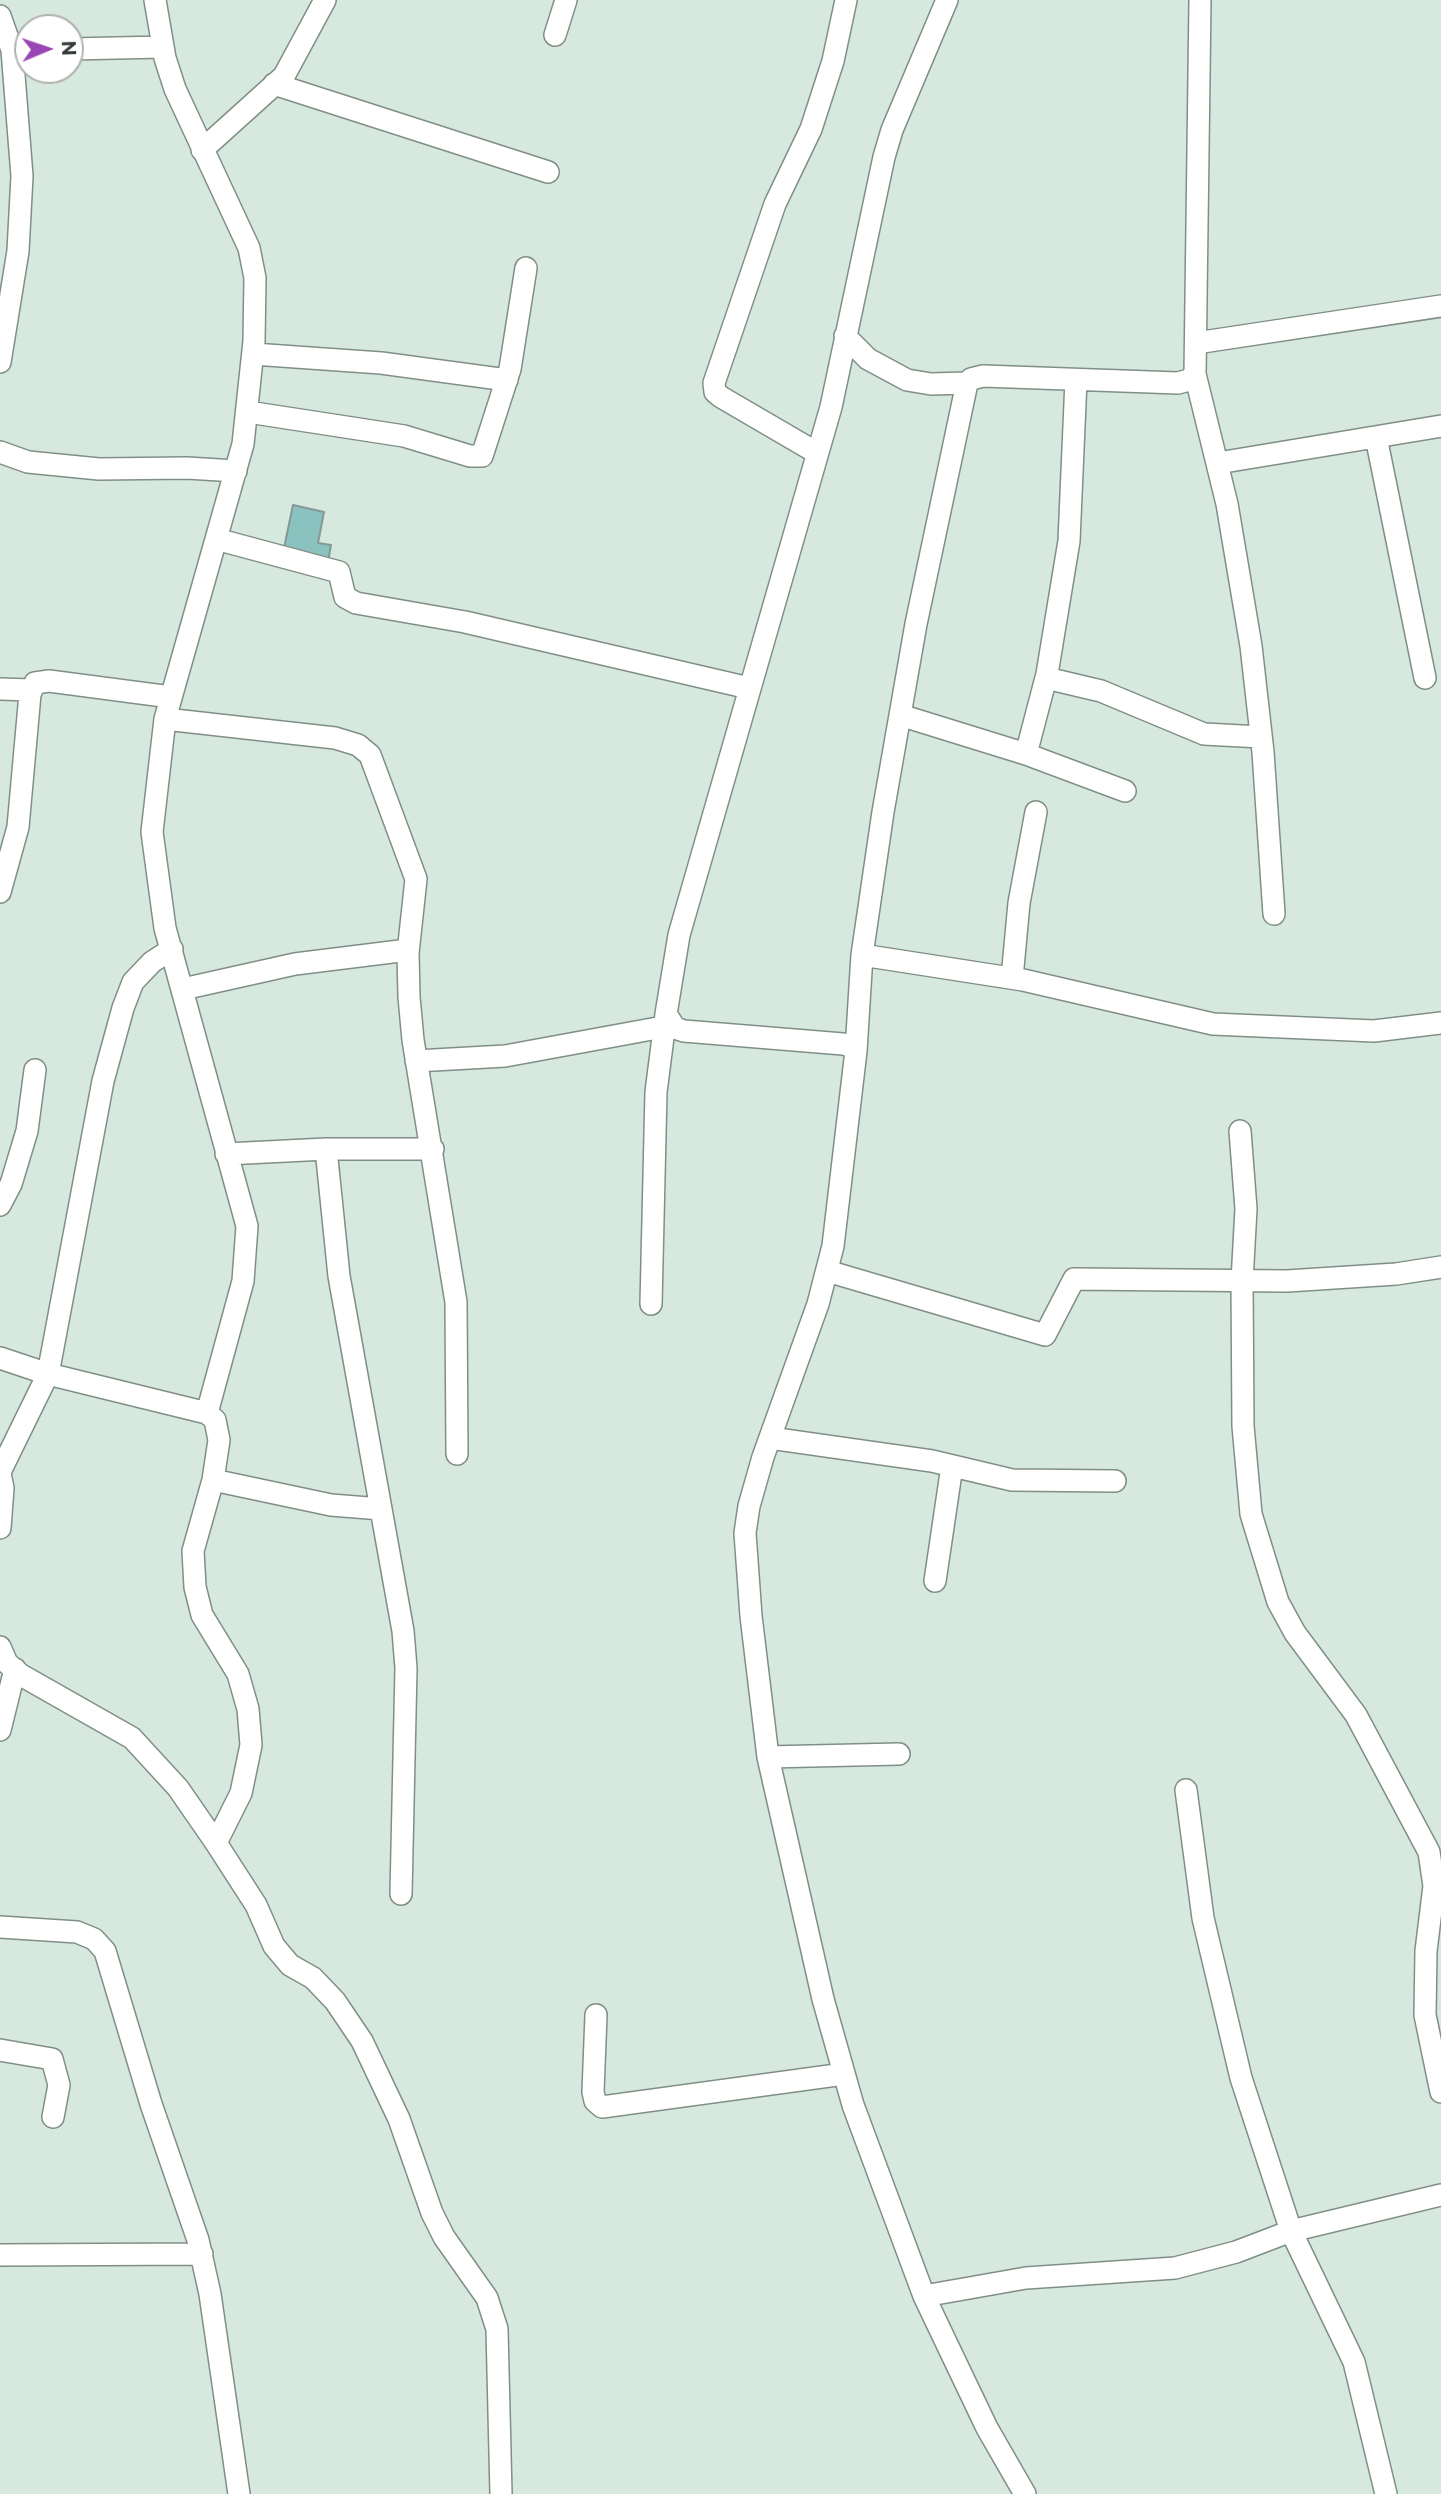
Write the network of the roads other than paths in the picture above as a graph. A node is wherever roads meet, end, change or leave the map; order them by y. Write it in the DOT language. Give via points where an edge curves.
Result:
graph roads {
  1 [pos="155,0"];
  2 [pos="325,0"];
  3 [pos="566,0"];
  4 [pos="846,0"];
  5 [pos="947,0"];
  6 [pos="1200,0"];
  7 [pos="0,16"];
  8 [pos="555,35"];
  9 [pos="14,40"];
  10 [pos="163,47"];
  11 [pos="84,49"];
  12 [pos="21,84"];
  13 [pos="274,84"];
  14 [pos="202,149"];
  15 [pos="548,172"];
  16 [pos="526,268"];
  17 [pos="1441,306"];
  18 [pos="845,335"];
  19 [pos="1196,344"];
  20 [pos="253,354"];
  21 [pos="0,362"];
  22 [pos="1195,374"];
  23 [pos="507,380"];
  24 [pos="1076,380"];
  25 [pos="967,383"];
  26 [pos="248,412"];
  27 [pos="1441,426"];
  28 [pos="1376,437"];
  29 [pos="0,452"];
  30 [pos="817,453"];
  31 [pos="1218,463"];
  32 [pos="236,471"];
  33 [pos="216,539"];
  34 [pos="1046,678"];
  35 [pos="1425,678"];
  36 [pos="749,688"];
  37 [pos="0,689"];
  38 [pos="31,690"];
  39 [pos="171,697"];
  40 [pos="900,715"];
  41 [pos="165,719"];
  42 [pos="1261,737"];
  43 [pos="1026,754"];
  44 [pos="1125,791"];
  45 [pos="1036,812"];
  46 [pos="0,892"];
  47 [pos="1274,914"];
  48 [pos="172,949"];
  49 [pos="408,950"];
  50 [pos="862,955"];
  51 [pos="1012,978"];
  52 [pos="183,989"];
  53 [pos="665,1021"];
  54 [pos="1441,1023"];
  55 [pos="856,1051"];
  56 [pos="416,1061"];
  57 [pos="35,1070"];
  58 [pos="1240,1131"];
  59 [pos="326,1149"];
  60 [pos="433,1149"];
  61 [pos="226,1154"];
  62 [pos="0,1205"];
  63 [pos="1441,1267"];
  64 [pos="827,1271"];
  65 [pos="1242,1281"];
  66 [pos="651,1304"];
  67 [pos="0,1358"];
  68 [pos="48,1374"];
  69 [pos="207,1413"];
  70 [pos="770,1438"];
  71 [pos="457,1454"];
  72 [pos="952,1465"];
  73 [pos="0,1472"];
  74 [pos="213,1480"];
  75 [pos="1115,1481"];
  76 [pos="381,1509"];
  77 [pos="0,1528"];
  78 [pos="934,1581"];
  79 [pos="0,1647"];
  80 [pos="15,1669"];
  81 [pos="0,1730"];
  82 [pos="899,1754"];
  83 [pos="768,1757"];
  84 [pos="1186,1790"];
  85 [pos="216,1843"];
  86 [pos="401,1894"];
  87 [pos="0,1927"];
  88 [pos="596,2015"];
  89 [pos="0,2050"];
  90 [pos="844,2074"];
  91 [pos="1441,2092"];
  92 [pos="53,2117"];
  93 [pos="1441,2195"];
  94 [pos="1291,2231"];
  95 [pos="202,2254"];
  96 [pos="0,2255"];
  97 [pos="924,2296"];
  98 [pos="239,2494"];
  99 [pos="501,2494"];
  100 [pos="1025,2494"];
  101 [pos="1386,2494"];
  1 -- 10 [label="street"];
  2 -- 13 [label="street" via="299,52"];
  3 -- 8 [label="street"];
  4 -- 30 [label="street" via="811,129 775,204 714,383 721,397"];
  5 -- 18 [label="street" via="892,130"];
  6 -- 19 [label="street"];
  7 -- 9 [label="street"];
  10 -- 11 [label="street"];
  10 -- 14 [label="street" via="175,89"];
  12 -- 21 [label="street" via="18,251"];
  13 -- 14 [label="street"];
  13 -- 15 [label="street"];
  14 -- 20 [label="street" via="249,248 255,278"];
  16 -- 23 [label="street"];
  17 -- 19 [label="street"];
  18 -- 25 [label="street" via="868,359 906,380"];
  18 -- 30 [label="street"];
  19 -- 22 [label="street"];
  20 -- 23 [label="street" via="381,363"];
  20 -- 26 [label="street"];
  22 -- 24 [label="street" via="1178,383"];
  22 -- 31 [label="street"];
  23 -- 26 [label="street" via="486,450 476,457 404,436"];
  24 -- 25 [label="street" via="983,376"];
  24 -- 34 [label="street" via="1069,541"];
  25 -- 40 [label="street"];
  26 -- 32 [label="street"];
  27 -- 28 [label="street"];
  28 -- 31 [label="street"];
  28 -- 35 [label="street"];
  29 -- 32 [label="street" via="28,462 99,469"];
  30 -- 36 [label="street"];
  31 -- 42 [label="street" via="1251,646"];
  32 -- 33 [label="street"];
  33 -- 36 [label="street" via="339,572 345,597 356,603 465,622"];
  33 -- 39 [label="street"];
  34 -- 42 [label="street" via="1101,691 1204,733"];
  34 -- 43 [label="street"];
  36 -- 53 [label="street" via="679,935"];
  37 -- 38 [label="street"];
  38 -- 39 [label="street" via="35,683 48,681"];
  38 -- 46 [label="street" via="18,827"];
  39 -- 41 [label="street"];
  40 -- 43 [label="street"];
  40 -- 50 [label="street"];
  41 -- 48 [label="street" via="152,832"];
  41 -- 49 [label="street" via="335,738 365,750 416,879"];
  42 -- 47 [label="street"];
  43 -- 44 [label="street"];
  45 -- 51 [label="street"];
  48 -- 52 [label="street"];
  48 -- 68 [label="street" via="133,982 123,1008 103,1082"];
  49 -- 52 [label="street" via="295,964"];
  49 -- 56 [label="street"];
  50 -- 51 [label="street"];
  50 -- 55 [label="street"];
  51 -- 54 [label="street" via="1213,1024 1374,1031"];
  52 -- 61 [label="street"];
  53 -- 55 [label="street" via="684,1031 843,1044"];
  53 -- 56 [label="street" via="505,1056"];
  53 -- 66 [label="street" via="654,1118"];
  55 -- 64 [label="street" via="840,1203"];
  56 -- 60 [label="street"];
  57 -- 62 [label="street" via="27,1131"];
  58 -- 65 [label="street" via="1246,1209"];
  59 -- 60 [label="street"];
  59 -- 61 [label="street"];
  59 -- 76 [label="street" via="339,1276"];
  60 -- 71 [label="street" via="457,1303"];
  61 -- 69 [label="street" via="243,1207 247,1247 243,1281"];
  63 -- 65 [label="street" via="1358,1277"];
  64 -- 65 [label="street" via="1040,1335 1049,1333 1074,1279"];
  64 -- 70 [label="street"];
  65 -- 91 [label="street" via="1243,1426 1251,1514 1278,1602 1295,1633 1356,1715 1429,1852 1434,1886 1425,2015"];
  67 -- 68 [label="street"];
  68 -- 69 [label="street"];
  68 -- 73 [label="street"];
  69 -- 74 [label="street" via="219,1430"];
  70 -- 72 [label="street"];
  70 -- 83 [label="street" via="745,1533"];
  72 -- 75 [label="street" via="1012,1480"];
  72 -- 78 [label="street"];
  73 -- 77 [label="street"];
  74 -- 76 [label="street" via="331,1505"];
  74 -- 85 [label="street" via="193,1551 195,1587 202,1615 237,1674 248,1709 251,1745 241,1793"];
  76 -- 86 [label="street" via="406,1668"];
  79 -- 80 [label="street"];
  80 -- 81 [label="street"];
  80 -- 85 [label="street" via="132,1738 178,1788"];
  82 -- 83 [label="street"];
  83 -- 90 [label="street"];
  84 -- 94 [label="street" via="1196,1880 1216,1978 1241,2078"];
  85 -- 99 [label="street" via="256,1905 274,1946 335,2001 362,2041 399,2119 432,2213 487,2298 497,2329"];
  87 -- 95 [label="street" via="77,1932 93,1938 105,1951"];
  88 -- 90 [label="street" via="593,2092 602,2107"];
  89 -- 92 [label="street" via="52,2059 59,2085"];
  90 -- 97 [label="street" via="889,2210"];
  93 -- 94 [label="street"];
  94 -- 97 [label="street" via="1175,2268 1026,2278"];
  94 -- 101 [label="street" via="1354,2362"];
  95 -- 96 [label="street"];
  95 -- 98 [label="street"];
  97 -- 100 [label="street" via="987,2428"];
}
